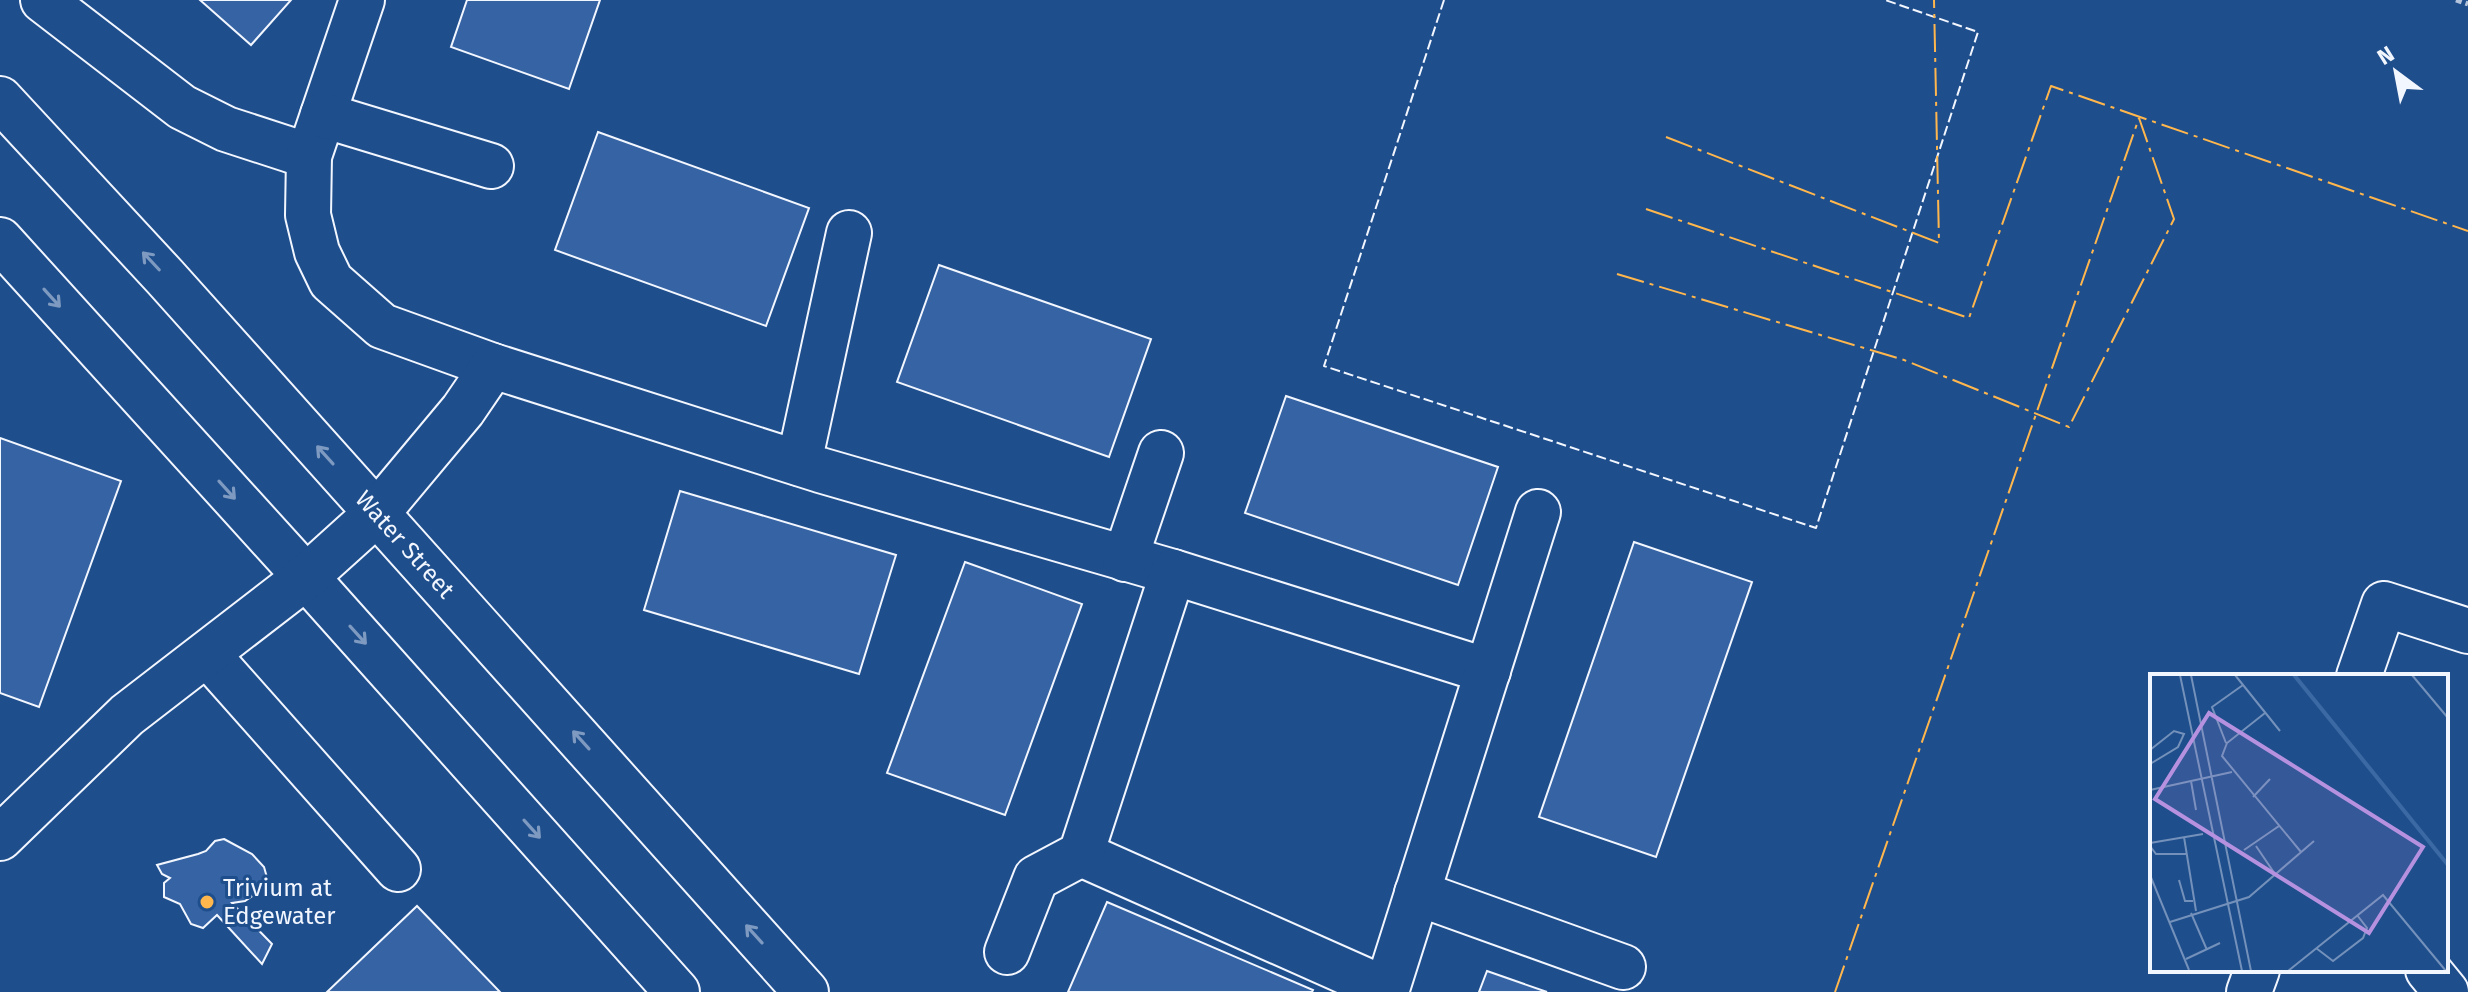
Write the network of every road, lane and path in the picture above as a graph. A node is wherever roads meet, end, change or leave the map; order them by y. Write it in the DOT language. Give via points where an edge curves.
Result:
graph roads {
  1 [pos="43,0"];
  2 [pos="362,0"];
  3 [pos="2456,0"];
  4 [pos="2468,4"];
  5 [pos="0,99"];
  6 [pos="323,115"];
  7 [pos="309,156"];
  8 [pos="491,166"];
  9 [pos="849,233"];
  10 [pos="0,240"];
  11 [pos="493,366"];
  12 [pos="1161,453"];
  13 [pos="799,463"];
  14 [pos="1538,512"];
  15 [pos="377,513"];
  16 [pos="1125,559"];
  17 [pos="1173,572"];
  18 [pos="306,577"];
  19 [pos="2468,631"];
  20 [pos="207,654"];
  21 [pos="1488,671"];
  22 [pos="2360,674"];
  23 [pos="0,838"];
  24 [pos="1081,854"];
  25 [pos="398,869"];
  26 [pos="1417,893"];
  27 [pos="1007,952"];
  28 [pos="1623,967"];
  29 [pos="2256,972"];
  30 [pos="2430,972"];
  31 [pos="1386,991"];
  32 [pos="677,992"];
  33 [pos="806,992"];
  34 [pos="2249,992"];
  35 [pos="2446,992"];
  1 -- 7 [label="street" via="182,107 226,129"];
  2 -- 6 [label="street"];
  3 -- 4 [label="path"];
  15 -- 5 [label="street, Water Street, one-way"];
  6 -- 7 [label="street"];
  6 -- 8 [label="street"];
  7 -- 11 [label="street" via="308,215 331,281 382,326"];
  9 -- 13 [label="street"];
  10 -- 18 [label="street, one-way"];
  11 -- 13 [label="street"];
  11 -- 15 [label="street"];
  12 -- 16 [label="street"];
  13 -- 16 [label="street"];
  14 -- 21 [label="street"];
  15 -- 18 [label="street"];
  33 -- 15 [label="street, Water Street, one-way"];
  16 -- 17 [label="street"];
  17 -- 21 [label="street"];
  17 -- 24 [label="street"];
  18 -- 20 [label="street"];
  18 -- 32 [label="street, one-way"];
  19 -- 22 [label="street" via="2384,604"];
  20 -- 23 [label="street" via="127,715"];
  20 -- 25 [label="street"];
  21 -- 26 [label="street"];
  24 -- 27 [label="street" via="1036,878"];
  24 -- 31 [label="street"];
  26 -- 28 [label="street"];
  26 -- 31 [label="street"];
  29 -- 34 [label="street"];
  30 -- 35 [label="street"];
}
